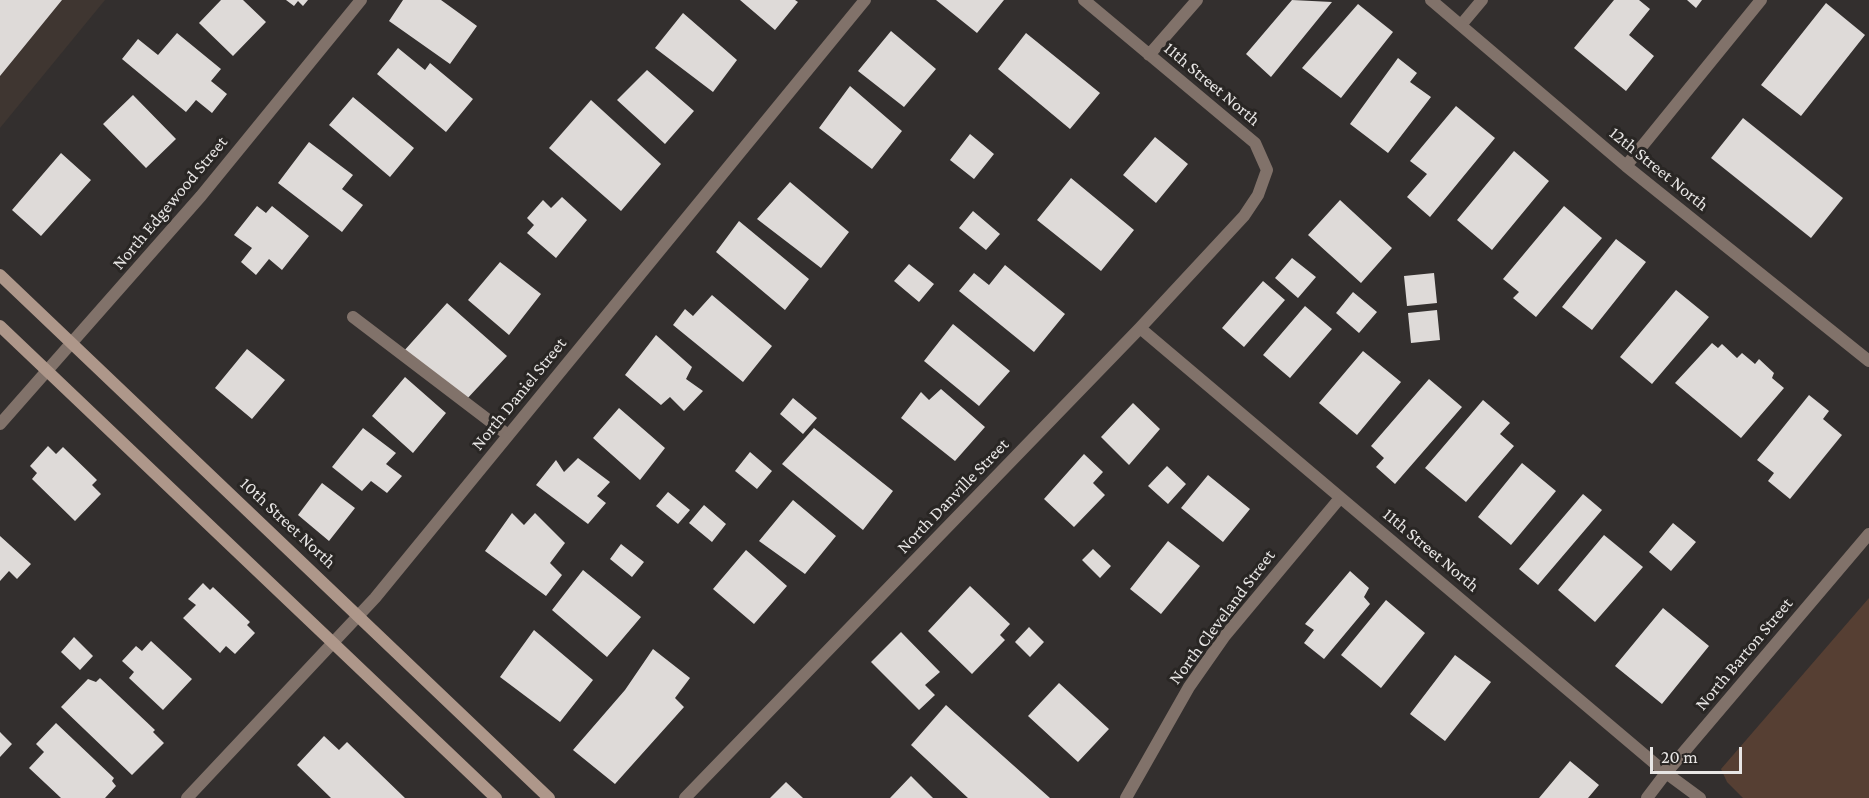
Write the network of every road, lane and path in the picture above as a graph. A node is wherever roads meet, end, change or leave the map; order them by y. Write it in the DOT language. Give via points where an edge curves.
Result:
graph roads {
  1 [pos="361,0"];
  2 [pos="865,0"];
  3 [pos="1084,0"];
  4 [pos="1197,0"];
  5 [pos="1431,0"];
  6 [pos="1482,0"];
  7 [pos="1761,0"];
  8 [pos="1461,25"];
  9 [pos="1149,55"];
  10 [pos="1626,166"];
  11 [pos="1244,216"];
  12 [pos="0,274"];
  13 [pos="353,317"];
  14 [pos="0,326"];
  15 [pos="1140,328"];
  16 [pos="72,343"];
  17 [pos="1869,361"];
  18 [pos="48,371"];
  19 [pos="0,424"];
  20 [pos="508,435"];
  21 [pos="1340,498"];
  22 [pos="1869,534"];
  23 [pos="360,616"];
  24 [pos="333,645"];
  25 [pos="1666,773"];
  26 [pos="187,798"];
  27 [pos="496,798"];
  28 [pos="549,798"];
  29 [pos="685,798"];
  30 [pos="1126,798"];
  31 [pos="1647,798"];
  32 [pos="1700,798"];
  1 -- 16 [label="street, North Edgewood Street" via="201,196"];
  2 -- 20 [label="street, North Daniel Street"];
  3 -- 9 [label="street, 11th Street North"];
  4 -- 9 [label="street"];
  5 -- 8 [label="street, 12th Street North"];
  6 -- 8 [label="street"];
  7 -- 10 [label="street"];
  8 -- 10 [label="street, 12th Street North"];
  9 -- 11 [label="street, 11th Street North" via="1256,143 1267,170 1258,195"];
  10 -- 17 [label="street, 12th Street North"];
  11 -- 15 [label="street, North Danville Street"];
  12 -- 16 [label="main road, 10th Street North"];
  13 -- 20 [label="street"];
  14 -- 18 [label="main road"];
  15 -- 21 [label="street, 11th Street North"];
  15 -- 29 [label="street, North Danville Street"];
  16 -- 18 [label="street, North Edgewood Street"];
  16 -- 23 [label="main road, 10th Street North"];
  18 -- 19 [label="street, North Edgewood Street"];
  18 -- 24 [label="main road"];
  20 -- 23 [label="street, North Daniel Street"];
  21 -- 25 [label="street, 11th Street North"];
  21 -- 30 [label="street, North Cleveland Street" via="1224,637"];
  22 -- 25 [label="street, North Barton Street"];
  23 -- 24 [label="street, North Daniel Street"];
  23 -- 28 [label="main road, 10th Street North"];
  24 -- 26 [label="street, North Daniel Street"];
  24 -- 27 [label="main road"];
  25 -- 31 [label="street, North Barton Street"];
  25 -- 32 [label="street, 11th Street North"];
}
